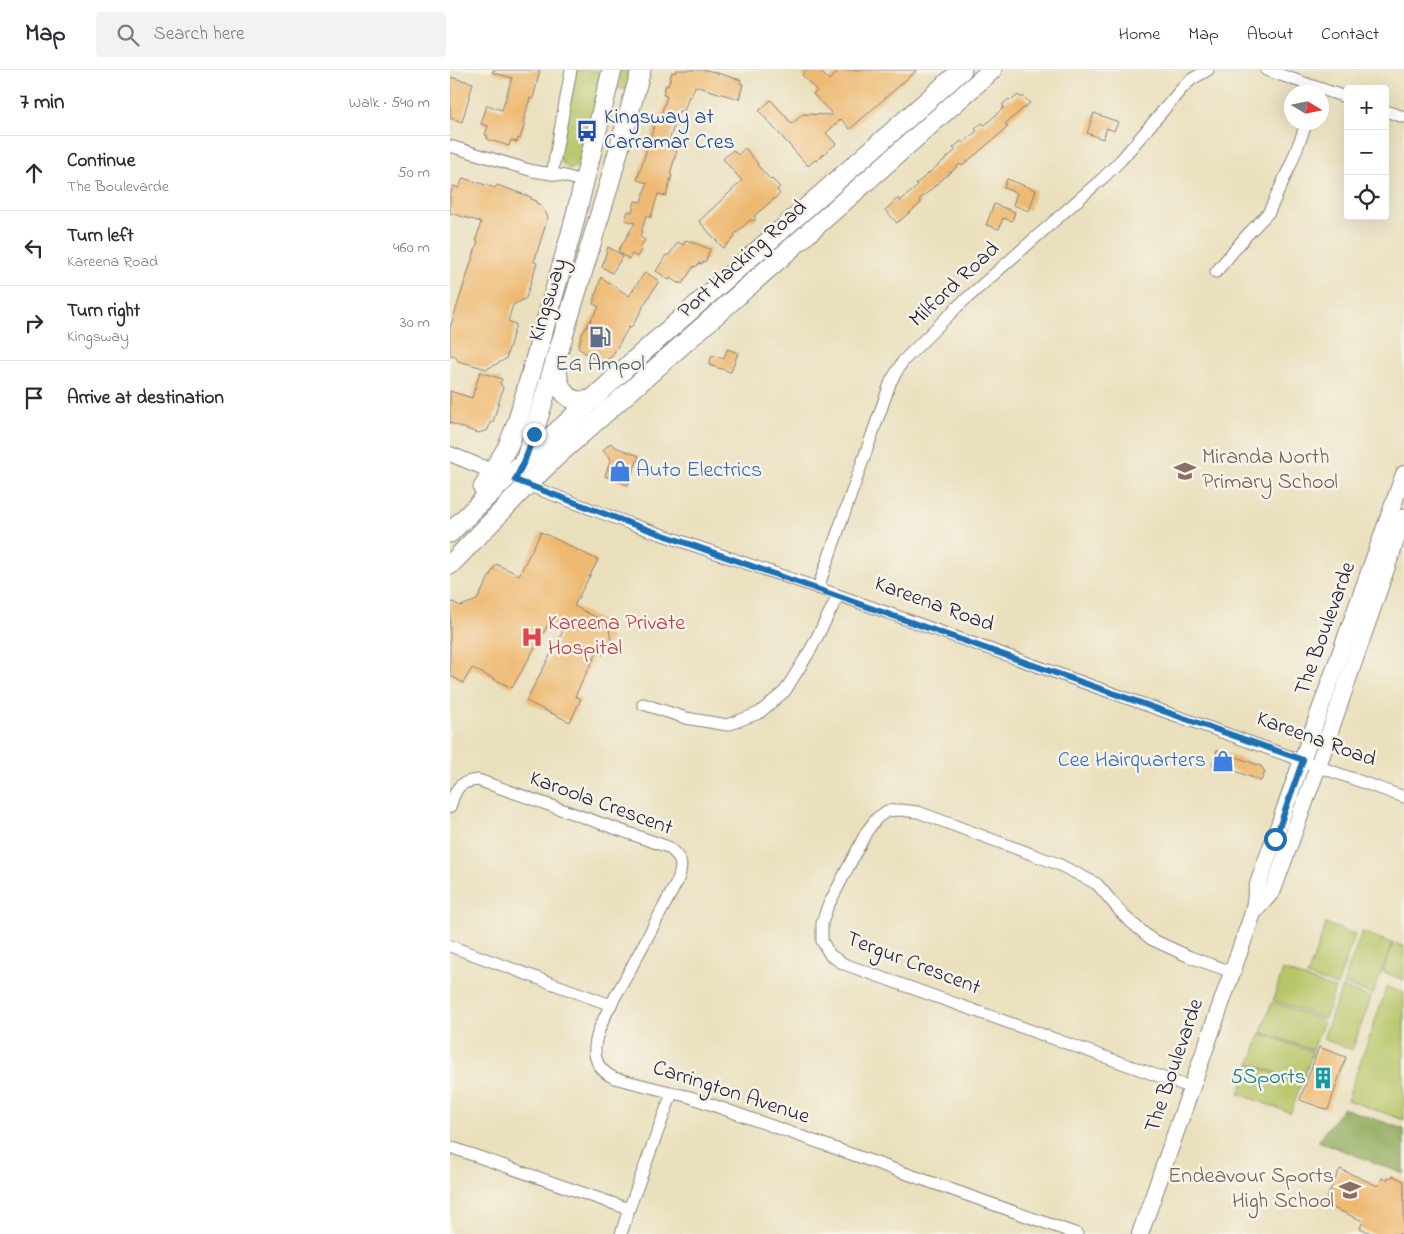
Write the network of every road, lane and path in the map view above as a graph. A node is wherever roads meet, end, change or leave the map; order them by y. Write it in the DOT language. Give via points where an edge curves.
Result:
graph roads {
  1 [pos="571,70"];
  2 [pos="612,70"];
  3 [pos="641,70"];
  4 [pos="962,70"];
  5 [pos="992,70"];
  6 [pos="1208,70"];
  7 [pos="1266,70"];
  8 [pos="1305,85"];
  9 [pos="1329,93"];
  10 [pos="1344,97"];
  11 [pos="1389,112"];
  12 [pos="1404,117"];
  13 [pos="1304,130"];
  14 [pos="450,146"];
  15 [pos="552,174"];
  16 [pos="584,182"];
  17 [pos="608,188"];
  18 [pos="1216,272"];
  19 [pos="558,352"];
  20 [pos="594,398"];
  21 [pos="450,454"];
  22 [pos="525,460"];
  23 [pos="1404,474"];
  24 [pos="510,479"];
  25 [pos="1400,520"];
  26 [pos="451,532"];
  27 [pos="450,564"];
  28 [pos="818,588"];
  29 [pos="838,596"];
  30 [pos="643,704"];
  31 [pos="1310,763"];
  32 [pos="1404,796"];
  33 [pos="450,807"];
  34 [pos="450,946"];
  35 [pos="1232,972"];
  36 [pos="611,1004"];
  37 [pos="1192,1088"];
  38 [pos="672,1093"];
  39 [pos="450,1147"];
  40 [pos="629,1209"];
  41 [pos="621,1234"];
  42 [pos="1077,1234"];
  43 [pos="1140,1234"];
  1 -- 15 [label="street"];
  2 -- 16 [label="main road, Kingsway"];
  3 -- 17 [label="main road, Kingsway"];
  4 -- 20 [label="main road, Port Hacking Road"];
  5 -- 24 [label="main road, Port Hacking Road" via="558,455"];
  6 -- 28 [label="street, Milford Road" via="1184,86 1104,177 957,307 903,361 891,382"];
  7 -- 8 [label="street"];
  9 -- 10 [label="street"];
  11 -- 12 [label="street"];
  13 -- 18 [label="street" via="1269,212"];
  14 -- 15 [label="street"];
  15 -- 16 [label="street"];
  16 -- 17 [label="main road"];
  16 -- 24 [label="main road, Kingsway" via="560,275 508,446"];
  17 -- 19 [label="main road, Kingsway"];
  19 -- 20 [label="main road" via="557,377 564,393 580,401"];
  19 -- 22 [label="main road, Kingsway"];
  20 -- 22 [label="main road, Port Hacking Road"];
  21 -- 24 [label="street, Kareena Road"];
  22 -- 24 [label="main road, Port Hacking Road"];
  23 -- 25 [label="main road, The Boulevarde"];
  24 -- 26 [label="main road, Kingsway"];
  24 -- 27 [label="main road, Kingsway" via="501,504 480,533"];
  24 -- 28 [label="street, Kareena Road"];
  25 -- 31 [label="main road, The Boulevarde"];
  28 -- 29 [label="street, Kareena Road"];
  29 -- 30 [label="street" via="785,691 759,713 727,725 686,718"];
  29 -- 31 [label="street, Kareena Road"];
  31 -- 32 [label="street, Kareena Road"];
  31 -- 35 [label="main road, The Boulevarde" via="1273,890 1253,914"];
  33 -- 36 [label="street, Karoola Crescent" via="457,788 466,781 478,780 668,847 676,854 681,863 677,882"];
  34 -- 36 [label="street"];
  35 -- 37 [label="main road, The Boulevarde"];
  35 -- 37 [label="street, Tergur Crescent" via="1151,939 1125,917 1098,884 1058,864 918,812 887,811 877,818 827,908 822,924 822,942 830,955 844,964"];
  36 -- 38 [label="street, Carrington Avenue" via="595,1046 598,1065 614,1078"];
  37 -- 43 [label="main road, The Boulevarde"];
  38 -- 40 [label="street"];
  38 -- 42 [label="street, Carrington Avenue"];
  39 -- 40 [label="street"];
  40 -- 41 [label="street"];
}
